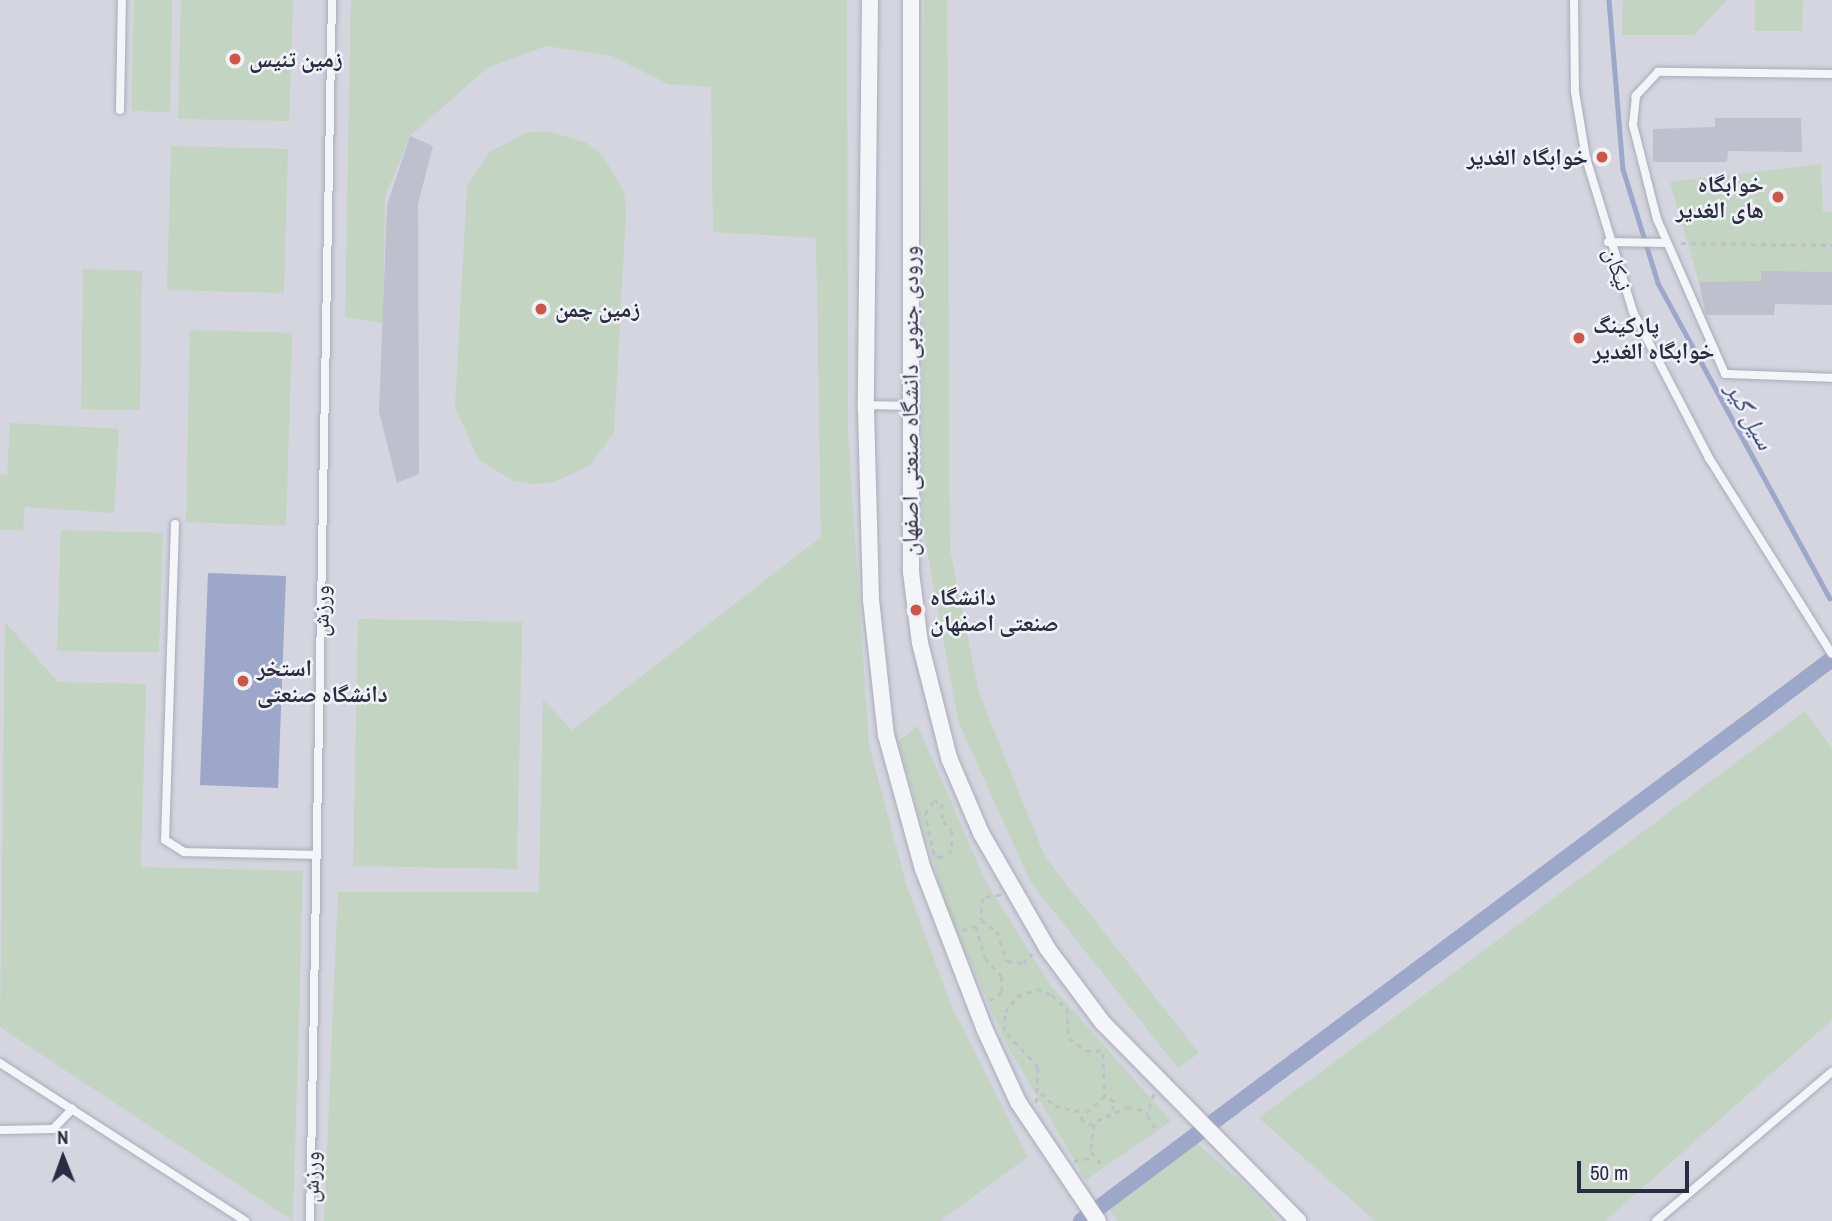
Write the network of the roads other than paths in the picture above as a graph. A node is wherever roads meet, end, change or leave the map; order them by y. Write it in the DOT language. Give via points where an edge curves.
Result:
graph roads {
  1 [pos="122,0"];
  2 [pos="332,0"];
  3 [pos="870,0"];
  4 [pos="911,0"];
  5 [pos="1574,0"];
  6 [pos="1832,74"];
  7 [pos="120,110"];
  8 [pos="1608,242"];
  9 [pos="1667,243"];
  10 [pos="1832,378"];
  11 [pos="866,405"];
  12 [pos="909,406"];
  13 [pos="175,524"];
  14 [pos="1832,654"];
  15 [pos="317,855"];
  16 [pos="0,1063"];
  17 [pos="1832,1072"];
  18 [pos="72,1110"];
  19 [pos="0,1130"];
  20 [pos="245,1221"];
  21 [pos="310,1221"];
  22 [pos="1098,1221"];
  23 [pos="1298,1221"];
  24 [pos="1656,1221"];
  1 -- 7 [label="lane"];
  2 -- 15 [label="lane, ورزش"];
  3 -- 11 [label="street, ورودی جنوبی دانشگاه صنعتی اصفهان"];
  4 -- 12 [label="street, ورودی جنوبی دانشگاه صنعتی اصفهان"];
  5 -- 8 [label="lane, نیکان" via="1575,92"];
  6 -- 9 [label="lane" via="1658,72 1636,96 1633,125"];
  8 -- 9 [label="lane"];
  8 -- 14 [label="lane, نیکان" via="1633,312 1709,458"];
  9 -- 10 [label="lane" via="1725,374"];
  11 -- 12 [label="lane"];
  11 -- 22 [label="street, ورودی جنوبی دانشگاه صنعتی اصفهان" via="871,600 886,735 923,869 973,1000 1026,1115"];
  12 -- 23 [label="street, ورودی جنوبی دانشگاه صنعتی اصفهان" via="911,572 919,643 949,758 1041,939 1122,1042"];
  13 -- 15 [label="lane" via="165,840 184,852"];
  15 -- 21 [label="lane, ورزش"];
  16 -- 18 [label="lane"];
  17 -- 24 [label="lane"];
  18 -- 19 [label="lane" via="53,1129"];
  18 -- 20 [label="lane"];
}
